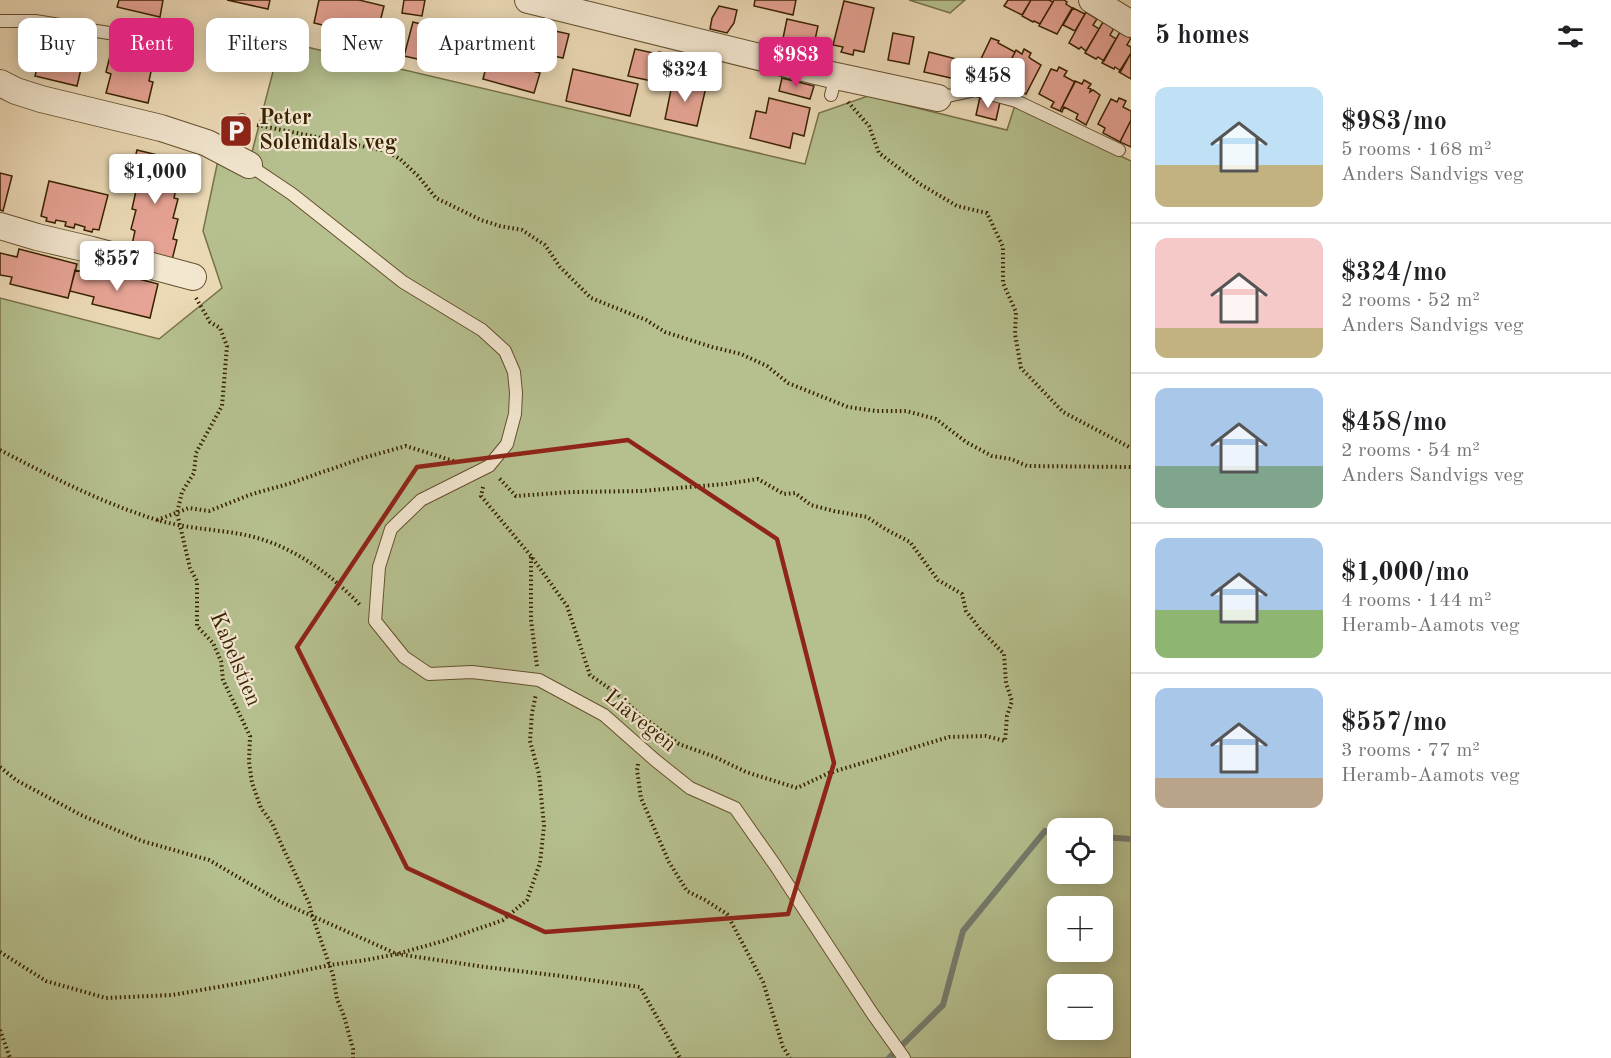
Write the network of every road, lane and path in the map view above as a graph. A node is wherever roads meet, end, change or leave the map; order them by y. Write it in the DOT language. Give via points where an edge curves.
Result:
graph roads {
  1 [pos="528,0"];
  2 [pos="1092,0"];
  3 [pos="0,21"];
  4 [pos="1131,24"];
  5 [pos="109,33"];
  6 [pos="0,83"];
  7 [pos="833,85"];
  8 [pos="938,98"];
  9 [pos="242,120"];
  10 [pos="1119,150"];
  11 [pos="239,160"];
  12 [pos="0,226"];
  13 [pos="193,277"];
  14 [pos="1131,448"];
  15 [pos="0,450"];
  16 [pos="489,466"];
  17 [pos="1131,467"];
  18 [pos="177,513"];
  19 [pos="157,520"];
  20 [pos="179,524"];
  21 [pos="531,556"];
  22 [pos="375,621"];
  23 [pos="539,680"];
  24 [pos="655,726"];
  25 [pos="641,748"];
  26 [pos="0,767"];
  27 [pos="312,915"];
  28 [pos="0,952"];
  29 [pos="397,954"];
  30 [pos="330,965"];
  31 [pos="0,1030"];
  32 [pos="10,1058"];
  33 [pos="353,1058"];
  34 [pos="680,1058"];
  35 [pos="790,1058"];
  36 [pos="904,1058"];
  1 -- 7 [label="street"];
  2 -- 4 [label="street"];
  3 -- 5 [label="lane" via="35,21"];
  6 -- 11 [label="street" via="41,99 207,142"];
  7 -- 8 [label="street"];
  7 -- 14 [label="path" via="869,126 879,153 957,206 987,213 1003,247 1003,283 1016,312 1021,368 1063,412"];
  8 -- 10 [label="lane" via="976,90 1016,101"];
  9 -- 11 [label="lane"];
  9 -- 17 [label="path" via="386,151 400,159 436,198 481,220 522,230 545,245 560,267 591,298 665,332 741,354 767,366 788,383 830,400 848,407 906,411 936,419 992,456 1027,466"];
  11 -- 16 [label="lane" via="291,194 403,282 482,330 505,351 514,372 515,414 507,444"];
  12 -- 13 [label="street"];
  13 -- 18 [label="path, Kabelstien" via="191,287 198,302 210,322 220,328 227,346 222,406 196,453 194,473 182,492"];
  15 -- 19 [label="path" via="52,478"];
  16 -- 18 [label="path" via="460,463 406,446 209,511 189,508"];
  16 -- 21 [label="path" via="481,496"];
  16 -- 22 [label="lane" via="421,500 391,529 379,567"];
  16 -- 24 [label="path" via="516,496 642,491 758,479 784,494 795,493 811,505 867,517 910,542 938,580 962,594 966,611 1004,654 1012,701 1005,741 986,736 949,737 829,772 797,788 680,744"];
  18 -- 19 [label="path"];
  18 -- 20 [label="path, Kabelstien"];
  19 -- 20 [label="path"];
  20 -- 22 [label="path" via="243,535 305,558"];
  20 -- 27 [label="path, Kabelstien" via="197,581 197,626 213,643 221,661 223,680 250,736 252,783"];
  21 -- 23 [label="path" via="531,620"];
  21 -- 24 [label="path" via="567,606 590,675"];
  22 -- 23 [label="lane, Liavegen" via="404,657 429,674 472,672"];
  23 -- 25 [label="lane, Liavegen" via="604,715"];
  23 -- 29 [label="path" via="531,741 544,826 540,863 527,900 503,920"];
  24 -- 25 [label="path"];
  25 -- 35 [label="path" via="637,770 641,798 669,862 687,891 727,915 763,982"];
  25 -- 36 [label="lane, Liavegen" via="690,788 735,807"];
  26 -- 27 [label="path" via="16,780 81,815 142,842 209,860 281,902"];
  27 -- 29 [label="path"];
  27 -- 30 [label="path, Kabelstien"];
  28 -- 30 [label="path" via="46,981 106,998 172,995"];
  29 -- 30 [label="path"];
  29 -- 34 [label="path" via="640,987"];
  30 -- 33 [label="path, Kabelstien"];
  31 -- 32 [label="path"];
}
